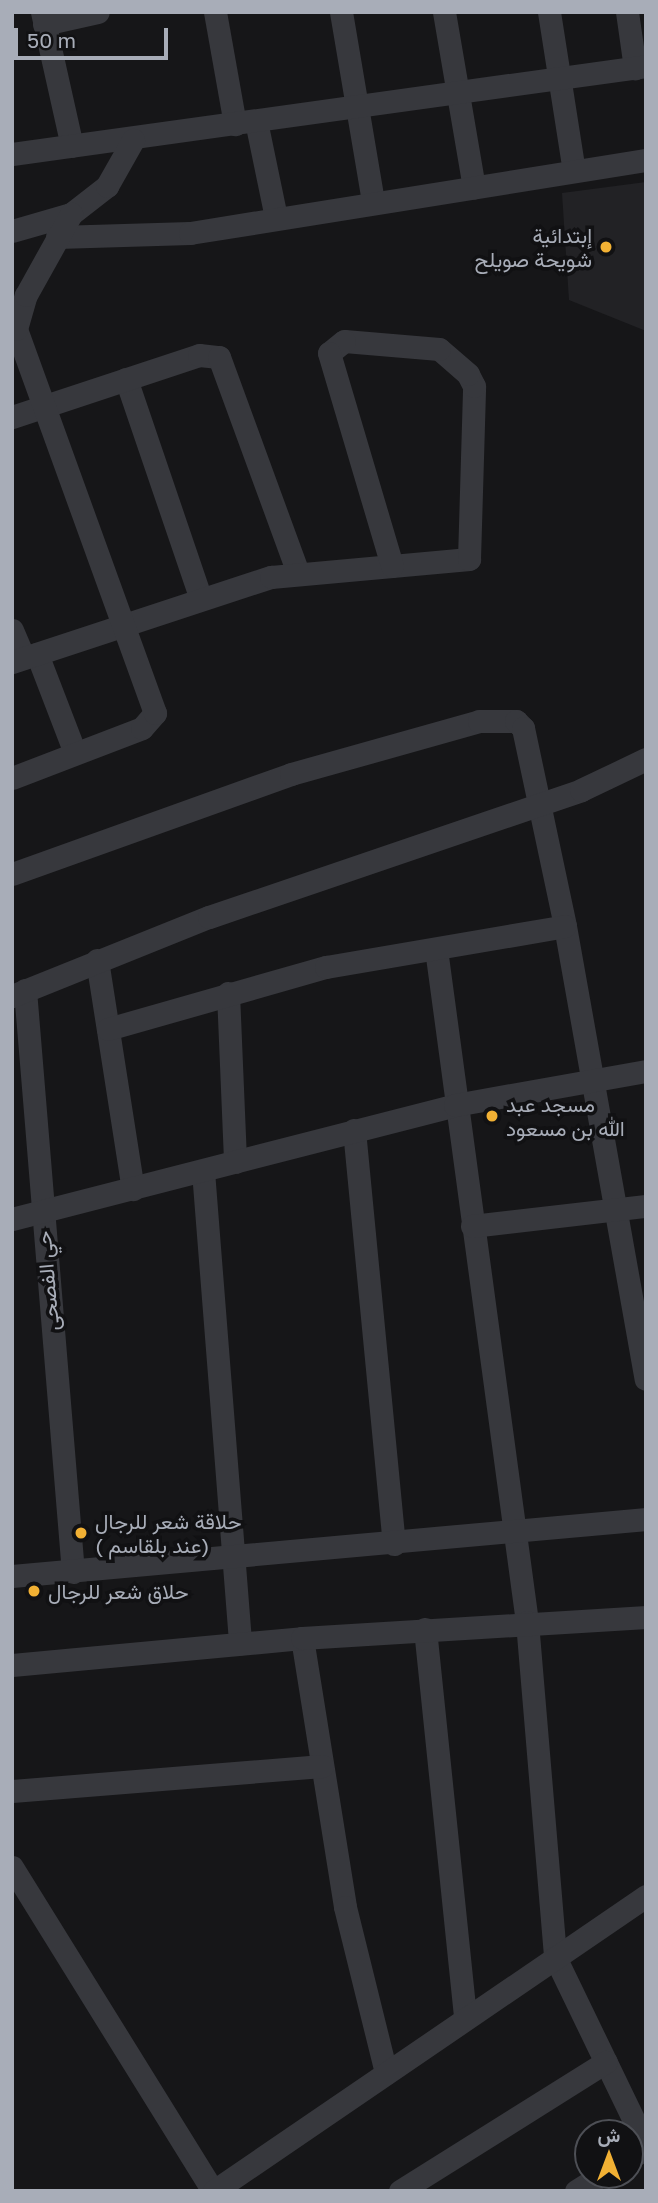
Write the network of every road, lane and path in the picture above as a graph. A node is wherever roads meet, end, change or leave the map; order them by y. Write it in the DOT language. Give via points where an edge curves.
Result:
graph roads {
  1 [pos="99,12"];
  2 [pos="215,12"];
  3 [pos="341,12"];
  4 [pos="444,12"];
  5 [pos="550,12"];
  6 [pos="627,12"];
  7 [pos="43,18"];
  8 [pos="640,67"];
  9 [pos="562,76"];
  10 [pos="459,88"];
  11 [pos="358,103"];
  12 [pos="246,122"];
  13 [pos="134,140"];
  14 [pos="72,146"];
  15 [pos="12,154"];
  16 [pos="646,160"];
  17 [pos="574,171"];
  18 [pos="474,187"];
  19 [pos="373,202"];
  20 [pos="71,214"];
  21 [pos="276,218"];
  22 [pos="12,231"];
  23 [pos="58,237"];
  24 [pos="126,379"];
  25 [pos="42,407"];
  26 [pos="12,417"];
  27 [pos="392,566"];
  28 [pos="298,573"];
  29 [pos="201,599"];
  30 [pos="124,625"];
  31 [pos="12,630"];
  32 [pos="24,658"];
  33 [pos="75,753"];
  34 [pos="646,759"];
  35 [pos="14,772"];
  36 [pos="540,803"];
  37 [pos="12,874"];
  38 [pos="565,926"];
  39 [pos="436,950"];
  40 [pos="97,960"];
  41 [pos="18,993"];
  42 [pos="228,993"];
  43 [pos="108,1029"];
  44 [pos="646,1071"];
  45 [pos="594,1081"];
  46 [pos="455,1105"];
  47 [pos="354,1130"];
  48 [pos="235,1162"];
  49 [pos="203,1171"];
  50 [pos="134,1189"];
  51 [pos="646,1206"];
  52 [pos="616,1210"];
  53 [pos="41,1213"];
  54 [pos="12,1219"];
  55 [pos="472,1226"];
  56 [pos="646,1379"];
  57 [pos="646,1519"];
  58 [pos="515,1534"];
  59 [pos="394,1544"];
  60 [pos="234,1557"];
  61 [pos="73,1572"];
  62 [pos="12,1576"];
  63 [pos="645,1617"];
  64 [pos="527,1622"];
  65 [pos="646,1628"];
  66 [pos="425,1629"];
  67 [pos="302,1638"];
  68 [pos="240,1644"];
  69 [pos="12,1665"];
  70 [pos="322,1766"];
  71 [pos="12,1791"];
  72 [pos="12,1867"];
  73 [pos="646,1896"];
  74 [pos="555,1957"];
  75 [pos="464,2018"];
  76 [pos="606,2062"];
  77 [pos="386,2073"];
  78 [pos="646,2146"];
  79 [pos="213,2191"];
  80 [pos="400,2191"];
  1 -- 7 [label="street"];
  2 -- 12 [label="street"];
  3 -- 11 [label="street"];
  4 -- 10 [label="street"];
  5 -- 9 [label="street"];
  6 -- 8 [label="street"];
  7 -- 14 [label="street"];
  8 -- 9 [label="street"];
  9 -- 10 [label="street"];
  9 -- 17 [label="street"];
  10 -- 11 [label="street"];
  10 -- 18 [label="street"];
  11 -- 12 [label="street"];
  11 -- 19 [label="street"];
  12 -- 13 [label="street"];
  12 -- 21 [label="street"];
  13 -- 14 [label="street"];
  13 -- 20 [label="street" via="107,186"];
  14 -- 15 [label="street"];
  16 -- 17 [label="street"];
  17 -- 18 [label="street"];
  18 -- 19 [label="street"];
  19 -- 21 [label="street"];
  20 -- 22 [label="street"];
  20 -- 23 [label="street"];
  21 -- 23 [label="street" via="150,237"];
  23 -- 25 [label="street" via="16,329"];
  24 -- 25 [label="street"];
  24 -- 28 [label="street" via="199,355 223,361"];
  24 -- 29 [label="street"];
  25 -- 26 [label="street"];
  25 -- 30 [label="street"];
  27 -- 27 [label="street" via="469,559 474,386 459,362 439,349 344,341 329,353"];
  27 -- 28 [label="street"];
  28 -- 29 [label="street"];
  29 -- 30 [label="street"];
  30 -- 32 [label="street"];
  30 -- 33 [label="street" via="155,713 142,728"];
  31 -- 32 [label="street"];
  32 -- 33 [label="street"];
  33 -- 35 [label="street"];
  34 -- 36 [label="street"];
  36 -- 37 [label="street" via="523,728 495,718 291,774"];
  36 -- 38 [label="street"];
  36 -- 40 [label="street"];
  38 -- 39 [label="street"];
  38 -- 45 [label="street"];
  39 -- 42 [label="street" via="326,967"];
  39 -- 46 [label="street"];
  40 -- 41 [label="street"];
  40 -- 43 [label="street"];
  41 -- 53 [label="street, حي الفصحى"];
  42 -- 43 [label="street"];
  42 -- 48 [label="street"];
  43 -- 50 [label="street"];
  44 -- 45 [label="street"];
  45 -- 46 [label="street"];
  45 -- 52 [label="street"];
  46 -- 47 [label="street"];
  46 -- 55 [label="street"];
  47 -- 48 [label="street"];
  47 -- 59 [label="street"];
  48 -- 49 [label="street"];
  49 -- 50 [label="street"];
  49 -- 60 [label="street"];
  50 -- 53 [label="street"];
  51 -- 52 [label="street"];
  52 -- 55 [label="street"];
  52 -- 56 [label="street"];
  53 -- 54 [label="street"];
  53 -- 61 [label="street, حي الفصحى"];
  55 -- 58 [label="street"];
  57 -- 58 [label="street"];
  58 -- 59 [label="street"];
  58 -- 64 [label="street"];
  59 -- 60 [label="street"];
  60 -- 61 [label="street"];
  60 -- 68 [label="street"];
  61 -- 62 [label="street"];
  63 -- 64 [label="street"];
  63 -- 65 [label="street"];
  64 -- 66 [label="street"];
  64 -- 74 [label="street"];
  66 -- 67 [label="street"];
  66 -- 75 [label="street"];
  67 -- 68 [label="street"];
  67 -- 70 [label="street"];
  68 -- 69 [label="street"];
  70 -- 71 [label="street"];
  70 -- 77 [label="street" via="361,1991"];
  72 -- 79 [label="street"];
  73 -- 74 [label="street"];
  74 -- 75 [label="street"];
  74 -- 76 [label="street"];
  75 -- 77 [label="street"];
  76 -- 78 [label="street"];
  76 -- 80 [label="street"];
  77 -- 79 [label="street"];
}
